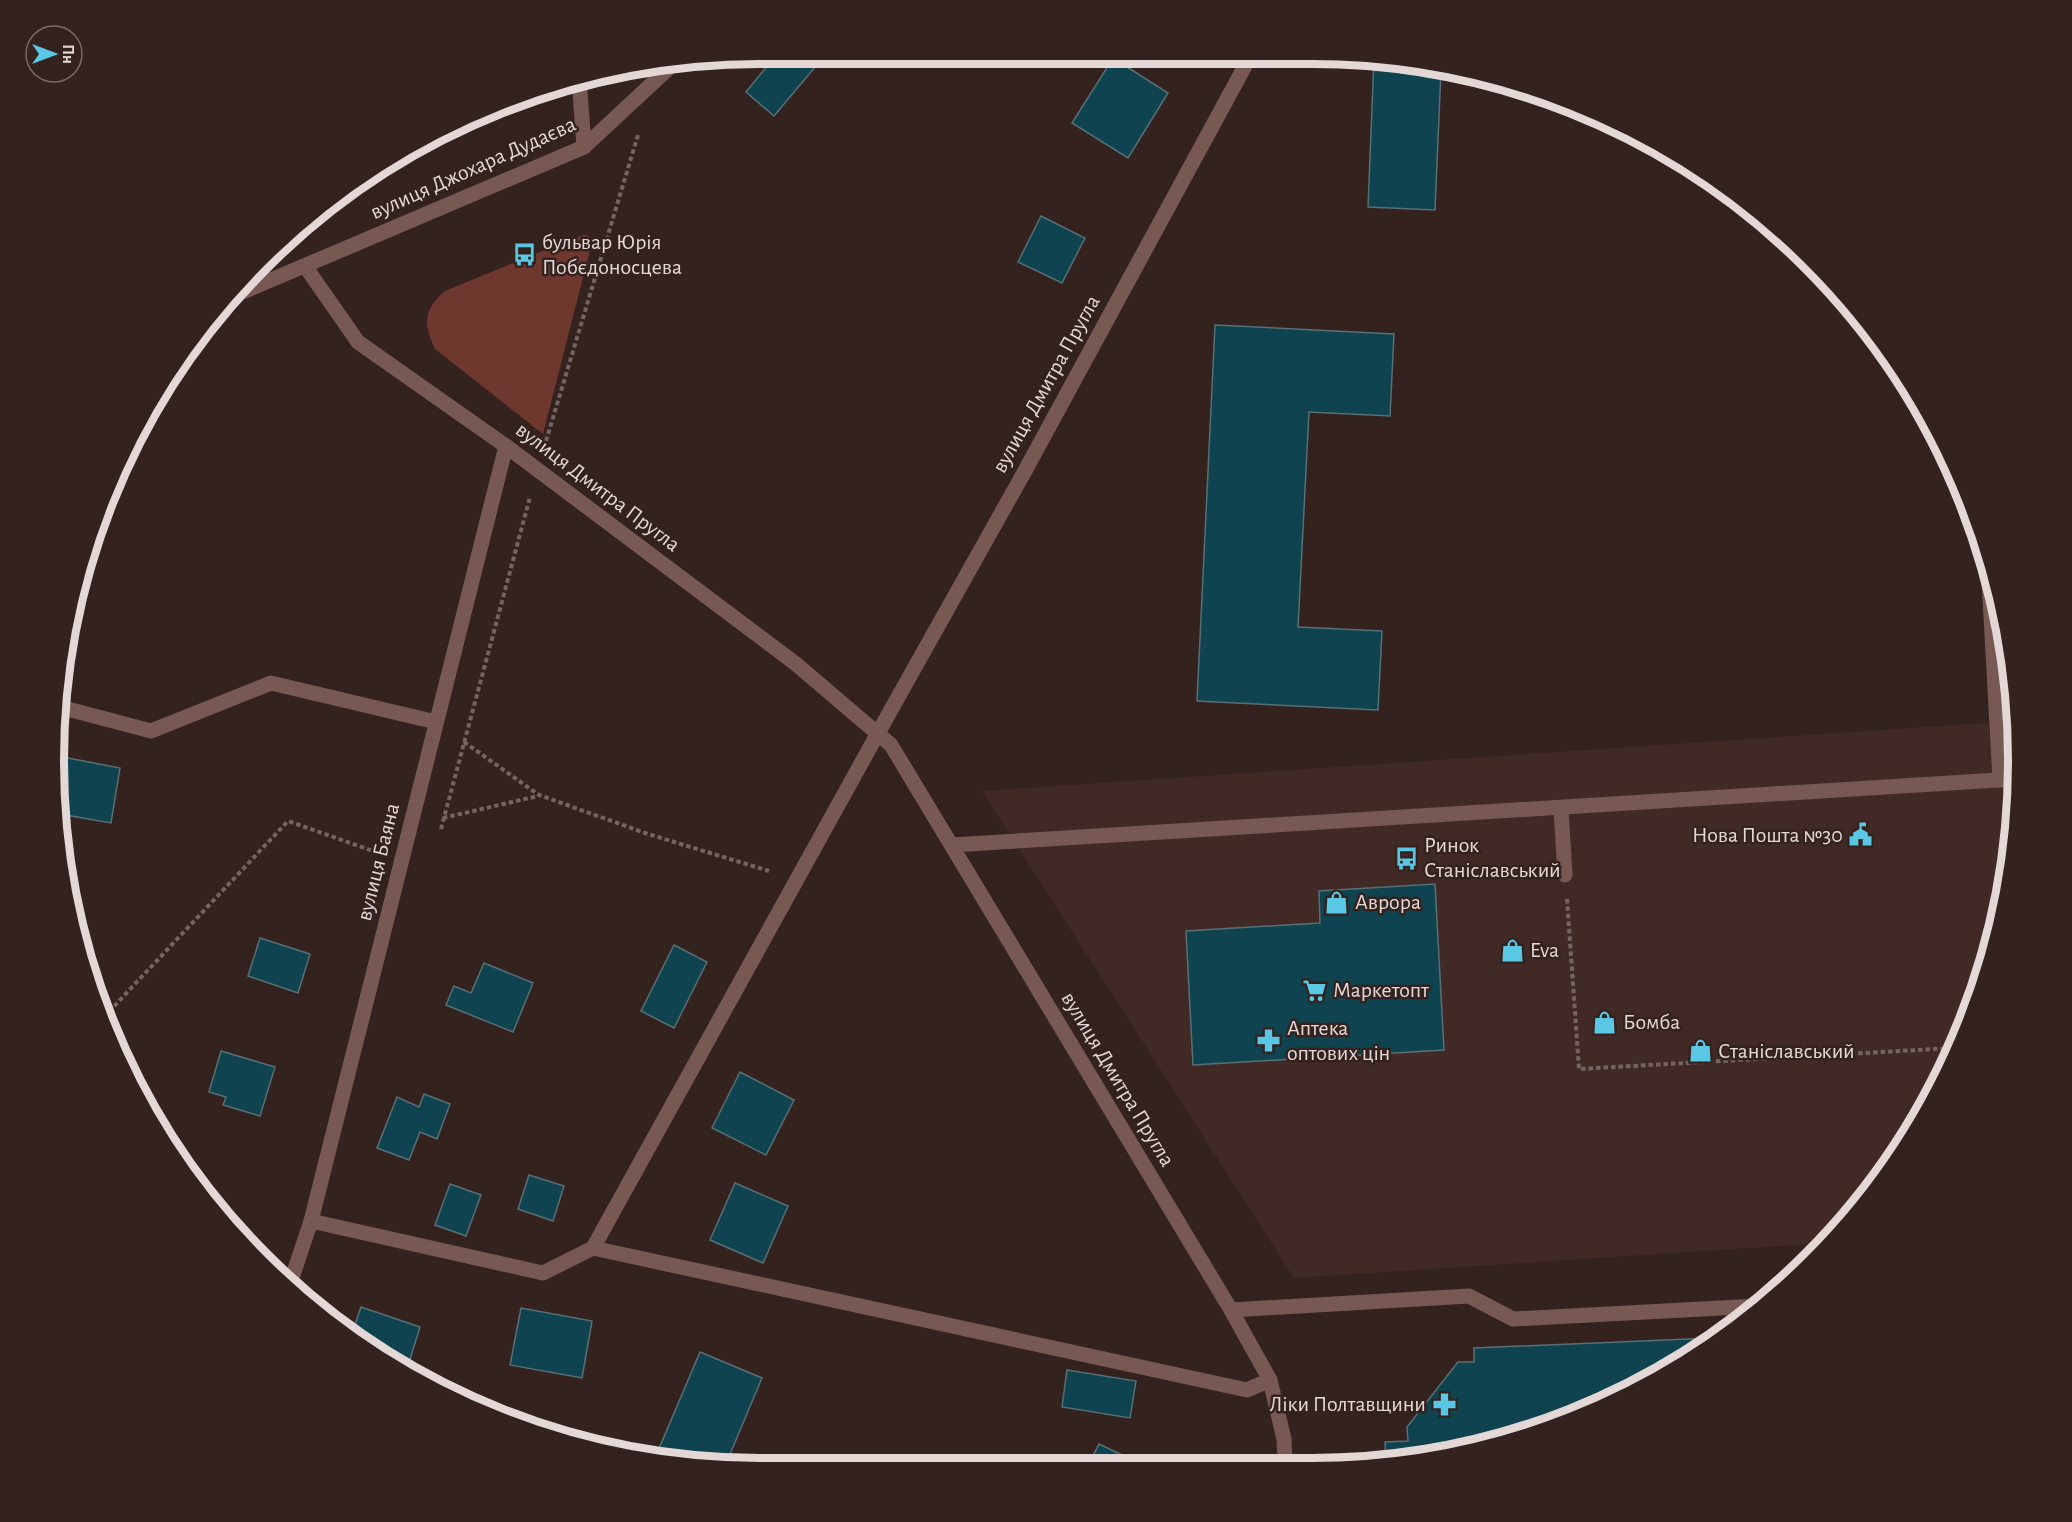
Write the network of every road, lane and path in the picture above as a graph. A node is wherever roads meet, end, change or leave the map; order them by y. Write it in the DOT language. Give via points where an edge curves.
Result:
graph roads {
  1 [pos="1246,64"];
  2 [pos="666,71"];
  3 [pos="580,88"];
  4 [pos="642,124"];
  5 [pos="584,147"];
  6 [pos="305,266"];
  7 [pos="249,289"];
  8 [pos="506,446"];
  9 [pos="537,470"];
  10 [pos="1993,622"];
  11 [pos="67,709"];
  12 [pos="436,723"];
  13 [pos="878,733"];
  14 [pos="464,742"];
  15 [pos="2007,779"];
  16 [pos="539,795"];
  17 [pos="1561,808"];
  18 [pos="444,818"];
  19 [pos="410,826"];
  20 [pos="438,840"];
  21 [pos="951,845"];
  22 [pos="401,861"];
  23 [pos="1565,875"];
  24 [pos="797,880"];
  25 [pos="111,1010"];
  26 [pos="1945,1048"];
  27 [pos="311,1221"];
  28 [pos="593,1248"];
  29 [pos="293,1276"];
  30 [pos="1744,1307"];
  31 [pos="1230,1310"];
  32 [pos="1270,1380"];
  33 [pos="1285,1458"];
  1 -- 13 [label="street, вулиця Дмитра Пругла"];
  2 -- 5 [label="street, вулиця Джохара Дудаєва"];
  3 -- 5 [label="street"];
  4 -- 9 [label="path"];
  5 -- 6 [label="street, вулиця Джохара Дудаєва"];
  6 -- 7 [label="street, вулиця Джохара Дудаєва"];
  6 -- 8 [label="street, вулиця Дмитра Пругла" via="358,342"];
  8 -- 9 [label="street, вулиця Дмитра Пругла"];
  8 -- 12 [label="street, вулиця Баяна"];
  9 -- 13 [label="street, вулиця Дмитра Пругла" via="796,664"];
  9 -- 14 [label="path"];
  10 -- 15 [label="street"];
  11 -- 12 [label="street" via="151,731 271,683"];
  12 -- 14 [label="path"];
  12 -- 19 [label="street, вулиця Баяна"];
  13 -- 21 [label="street, вулиця Дмитра Пругла" via="891,745"];
  13 -- 24 [label="street"];
  14 -- 16 [label="path"];
  14 -- 18 [label="path"];
  15 -- 17 [label="street"];
  16 -- 18 [label="path"];
  16 -- 24 [label="path"];
  17 -- 21 [label="street"];
  17 -- 23 [label="street"];
  18 -- 19 [label="path"];
  18 -- 20 [label="path"];
  19 -- 22 [label="street, вулиця Баяна"];
  21 -- 31 [label="street, вулиця Дмитра Пругла"];
  22 -- 25 [label="path" via="288,821"];
  22 -- 27 [label="street, вулиця Баяна"];
  23 -- 26 [label="path" via="1579,1069"];
  24 -- 28 [label="street"];
  27 -- 28 [label="street" via="543,1273"];
  27 -- 29 [label="street, вулиця Баяна"];
  28 -- 32 [label="street" via="1246,1390"];
  30 -- 31 [label="street" via="1513,1319 1468,1296"];
  31 -- 32 [label="street, вулиця Дмитра Пругла"];
  32 -- 33 [label="street, вулиця Дмитра Пругла"];
}
